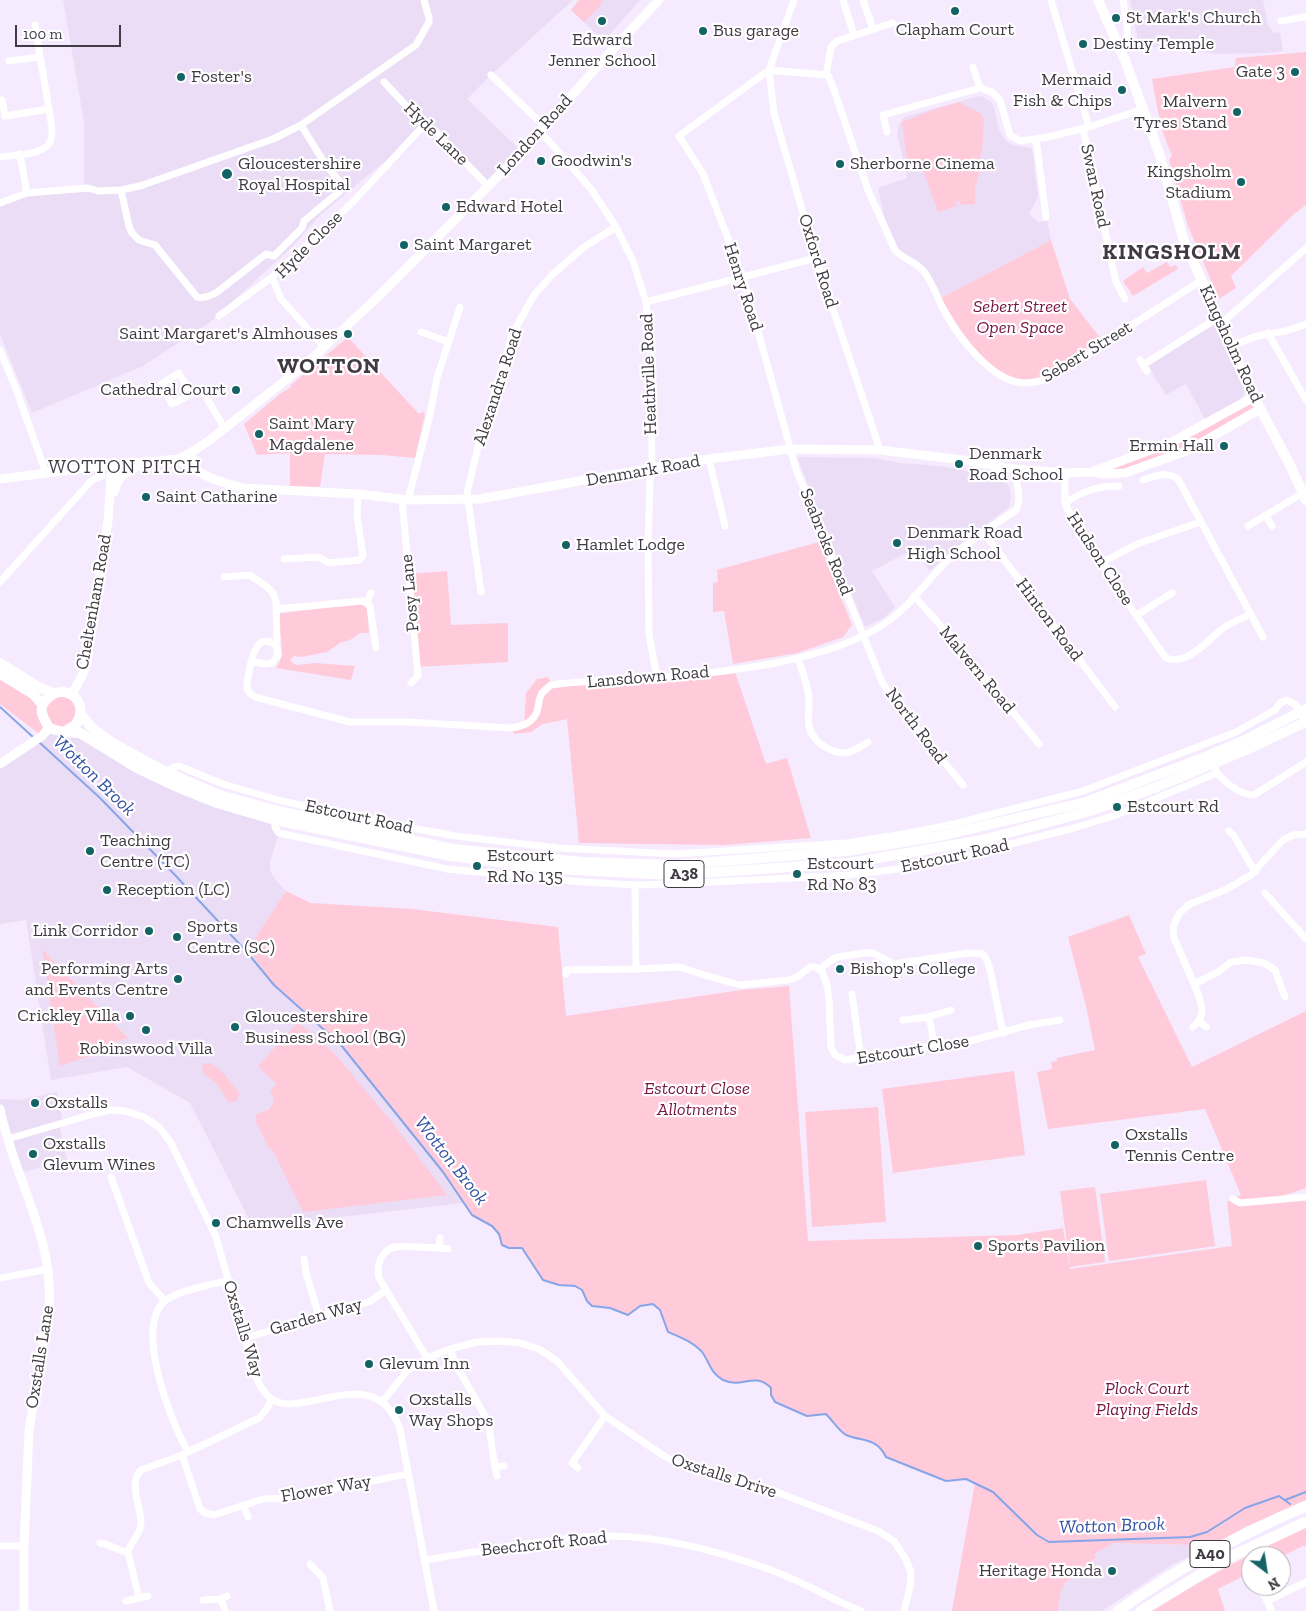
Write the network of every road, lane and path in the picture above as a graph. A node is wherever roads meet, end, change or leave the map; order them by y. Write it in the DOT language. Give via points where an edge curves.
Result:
graph roads {
  1 [pos="424,0"];
  2 [pos="659,0"];
  3 [pos="794,0"];
  4 [pos="843,0"];
  5 [pos="863,0"];
  6 [pos="1051,0"];
  7 [pos="1098,0"];
  8 [pos="1123,0"];
  9 [pos="1306,17"];
  10 [pos="1281,22"];
  11 [pos="893,23"];
  12 [pos="34,25"];
  13 [pos="873,29"];
  14 [pos="854,35"];
  15 [pos="1117,44"];
  16 [pos="40,57"];
  17 [pos="9,62"];
  18 [pos="973,67"];
  19 [pos="769,70"];
  20 [pos="491,75"];
  21 [pos="826,75"];
  22 [pos="384,82"];
  23 [pos="980,88"];
  24 [pos="0,100"];
  25 [pos="49,109"];
  26 [pos="1142,109"];
  27 [pos="301,125"];
  28 [pos="424,125"];
  29 [pos="1086,128"];
  30 [pos="542,129"];
  31 [pos="886,132"];
  32 [pos="1036,139"];
  33 [pos="20,154"];
  34 [pos="0,157"];
  35 [pos="488,186"];
  36 [pos="121,190"];
  37 [pos="26,193"];
  38 [pos="0,203"];
  39 [pos="1046,217"];
  40 [pos="616,226"];
  41 [pos="1306,248"];
  42 [pos="816,258"];
  43 [pos="272,277"];
  44 [pos="742,277"];
  45 [pos="1202,280"];
  46 [pos="1125,299"];
  47 [pos="646,302"];
  48 [pos="460,307"];
  49 [pos="219,316"];
  50 [pos="1220,320"];
  51 [pos="1305,326"];
  52 [pos="421,332"];
  53 [pos="1268,333"];
  54 [pos="449,342"];
  55 [pos="1231,346"];
  56 [pos="324,347"];
  57 [pos="0,350"];
  58 [pos="1143,365"];
  59 [pos="191,394"];
  60 [pos="1254,397"];
  61 [pos="1306,400"];
  62 [pos="1260,408"];
  63 [pos="225,429"];
  64 [pos="790,449"];
  65 [pos="880,450"];
  66 [pos="190,453"];
  67 [pos="178,459"];
  68 [pos="709,459"];
  69 [pos="145,463"];
  70 [pos="117,466"];
  71 [pos="652,469"];
  72 [pos="1015,469"];
  73 [pos="197,471"];
  74 [pos="1092,472"];
  75 [pos="46,473"];
  76 [pos="1065,473"];
  77 [pos="102,476"];
  78 [pos="0,480"];
  79 [pos="1143,480"];
  80 [pos="1120,486"];
  81 [pos="358,494"];
  82 [pos="1305,498"];
  83 [pos="405,500"];
  84 [pos="468,500"];
  85 [pos="1065,503"];
  86 [pos="110,507"];
  87 [pos="1265,515"];
  88 [pos="1200,522"];
  89 [pos="725,526"];
  90 [pos="1248,526"];
  91 [pos="1272,526"];
  92 [pos="984,532"];
  93 [pos="284,559"];
  94 [pos="1103,562"];
  95 [pos="224,577"];
  96 [pos="0,582"];
  97 [pos="481,592"];
  98 [pos="371,593"];
  99 [pos="1172,593"];
  100 [pos="914,596"];
  101 [pos="367,602"];
  102 [pos="276,609"];
  103 [pos="1250,614"];
  104 [pos="1137,615"];
  105 [pos="863,635"];
  106 [pos="1263,637"];
  107 [pos="276,644"];
  108 [pos="376,648"];
  109 [pos="798,658"];
  110 [pos="251,661"];
  111 [pos="0,663"];
  112 [pos="0,674"];
  113 [pos="657,678"];
  114 [pos="411,683"];
  115 [pos="52,693"];
  116 [pos="72,694"];
  117 [pos="42,704"];
  118 [pos="1114,707"];
  119 [pos="1303,711"];
  120 [pos="80,713"];
  121 [pos="1306,722"];
  122 [pos="45,732"];
  123 [pos="63,732"];
  124 [pos="1039,744"];
  125 [pos="866,754"];
  126 [pos="1306,763"];
  127 [pos="0,764"];
  128 [pos="1213,764"];
  129 [pos="166,772"];
  130 [pos="963,784"];
  131 [pos="1234,833"];
  132 [pos="1306,834"];
  133 [pos="905,838"];
  134 [pos="558,848"];
  135 [pos="555,860"];
  136 [pos="1255,872"];
  137 [pos="583,876"];
  138 [pos="673,880"];
  139 [pos="635,885"];
  140 [pos="1270,895"];
  141 [pos="1306,939"];
  142 [pos="636,969"];
  143 [pos="819,969"];
  144 [pos="566,970"];
  145 [pos="1194,984"];
  146 [pos="1281,993"];
  147 [pos="852,994"];
  148 [pos="951,1010"];
  149 [pos="928,1017"];
  150 [pos="904,1020"];
  151 [pos="1060,1020"];
  152 [pos="1199,1021"];
  153 [pos="1206,1026"];
  154 [pos="1193,1027"];
  155 [pos="1003,1033"];
  156 [pos="934,1047"];
  157 [pos="860,1058"];
  158 [pos="0,1109"];
  159 [pos="8,1139"];
  160 [pos="111,1177"];
  161 [pos="1306,1197"];
  162 [pos="1233,1199"];
  163 [pos="440,1238"];
  164 [pos="439,1248"];
  165 [pos="448,1249"];
  166 [pos="304,1259"];
  167 [pos="48,1269"];
  168 [pos="0,1278"];
  169 [pos="228,1280"];
  170 [pos="385,1290"];
  171 [pos="165,1301"];
  172 [pos="319,1316"];
  173 [pos="245,1338"];
  174 [pos="450,1349"];
  175 [pos="427,1358"];
  176 [pos="272,1399"];
  177 [pos="383,1401"];
  178 [pos="605,1416"];
  179 [pos="185,1454"];
  180 [pos="504,1466"];
  181 [pos="495,1467"];
  182 [pos="578,1468"];
  183 [pos="408,1474"];
  184 [pos="497,1476"];
  185 [pos="244,1505"];
  186 [pos="1306,1506"];
  187 [pos="248,1517"];
  188 [pos="1306,1522"];
  189 [pos="98,1543"];
  190 [pos="0,1546"];
  191 [pos="24,1546"];
  192 [pos="128,1552"];
  193 [pos="424,1560"];
  194 [pos="310,1564"];
  195 [pos="1306,1582"];
  196 [pos="148,1596"];
  197 [pos="1264,1596"];
  198 [pos="139,1598"];
  199 [pos="203,1600"];
  200 [pos="126,1601"];
  201 [pos="1267,1601"];
  202 [pos="24,1611"];
  203 [pos="225,1611"];
  204 [pos="328,1611"];
  205 [pos="434,1611"];
  206 [pos="861,1611"];
  207 [pos="904,1611"];
  208 [pos="1118,1611"];
  209 [pos="1141,1611"];
  210 [pos="1272,1611"];
  1 -- 27 [label="street" via="429,22 416,45"];
  2 -- 30 [label="street, London Road"];
  3 -- 19 [label="street"];
  4 -- 14 [label="street"];
  5 -- 13 [label="street"];
  6 -- 29 [label="street, Swan Road"];
  7 -- 15 [label="main road, Kingsholm Road"];
  8 -- 15 [label="street" via="1128,39"];
  9 -- 10 [label="street"];
  11 -- 13 [label="street"];
  12 -- 16 [label="street"];
  13 -- 14 [label="street"];
  14 -- 21 [label="street" via="837,41 831,47"];
  15 -- 26 [label="main road, Kingsholm Road"];
  16 -- 17 [label="street"];
  16 -- 25 [label="street"];
  18 -- 23 [label="street"];
  19 -- 21 [label="street"];
  19 -- 42 [label="street, Oxford Road" via="774,114"];
  19 -- 44 [label="street, Henry Road" via="679,136 704,174"];
  20 -- 30 [label="street, Heathville Road"];
  21 -- 45 [label="street, Sebert Street" via="868,190 895,250 925,272 956,330 999,375 1024,383 1037,382 1058,373"];
  22 -- 28 [label="street, Hyde Lane"];
  23 -- 31 [label="street" via="883,116"];
  23 -- 32 [label="street" via="992,92 1000,100 1010,135 1020,141"];
  24 -- 25 [label="street" via="5,116"];
  25 -- 33 [label="street" via="52,139 48,146"];
  26 -- 29 [label="street"];
  26 -- 45 [label="main road, Kingsholm Road" via="1159,153 1184,241"];
  27 -- 36 [label="street" via="273,139 162,180"];
  27 -- 36 [label="street" via="339,181 341,189 304,221 302,228 274,256 266,254 207,297 197,297 155,245 139,240 132,233"];
  28 -- 35 [label="street, Hyde Lane" via="436,132"];
  28 -- 43 [label="street, Hyde Close" via="352,203"];
  29 -- 32 [label="street"];
  29 -- 46 [label="street, Swan Road" via="1116,282"];
  30 -- 35 [label="street, London Road"];
  30 -- 40 [label="street, Heathville Road" via="591,189"];
  32 -- 39 [label="street"];
  33 -- 34 [label="street"];
  33 -- 37 [label="street"];
  35 -- 56 [label="street, London Road"];
  36 -- 37 [label="street"];
  37 -- 38 [label="street"];
  40 -- 47 [label="street, Heathville Road" via="633,260"];
  40 -- 84 [label="street, Alexandra Road" via="584,247 553,274 534,295 512,335 477,451"];
  41 -- 50 [label="street"];
  42 -- 44 [label="street"];
  42 -- 65 [label="street, Oxford Road"];
  43 -- 49 [label="street"];
  43 -- 56 [label="street, Hyde Close" via="281,299"];
  44 -- 47 [label="street"];
  44 -- 64 [label="street, Henry Road"];
  45 -- 50 [label="main road, Kingsholm Road"];
  47 -- 71 [label="street, Heathville Road"];
  48 -- 54 [label="street"];
  50 -- 55 [label="main road, Kingsholm Road"];
  50 -- 58 [label="street"];
  51 -- 53 [label="street"];
  52 -- 54 [label="street"];
  53 -- 55 [label="street"];
  53 -- 61 [label="street"];
  54 -- 83 [label="street" via="424,442"];
  55 -- 60 [label="main road, Kingsholm Road"];
  56 -- 63 [label="street, London Road"];
  57 -- 75 [label="street"];
  59 -- 59 [label="street" via="172,404 161,384 179,373"];
  59 -- 63 [label="street" via="201,388"];
  60 -- 62 [label="main road, Kingsholm Road"];
  60 -- 74 [label="street, Denmark Road" via="1172,442"];
  62 -- 74 [label="street, Denmark Road" via="1189,450 1125,473"];
  62 -- 82 [label="main road, Kingsholm Road"];
  63 -- 66 [label="street, London Road"];
  64 -- 65 [label="street, Denmark Road"];
  64 -- 68 [label="street, Denmark Road"];
  64 -- 105 [label="street, Seabroke Road"];
  65 -- 72 [label="street, Denmark Road"];
  66 -- 67 [label="street, London Road"];
  66 -- 73 [label="street"];
  67 -- 69 [label="street, London Road"];
  67 -- 73 [label="street, Denmark Road"];
  68 -- 71 [label="street, Denmark Road"];
  68 -- 89 [label="street"];
  69 -- 70 [label="street, London Road"];
  69 -- 86 [label="street, Cheltenham Road" via="117,481"];
  70 -- 75 [label="street, London Road"];
  70 -- 86 [label="street, Cheltenham Road" via="111,476"];
  71 -- 84 [label="street, Denmark Road"];
  71 -- 113 [label="street, Heathville Road" via="648,544 649,634"];
  72 -- 76 [label="street, Denmark Road"];
  72 -- 92 [label="street, Lansdown Road" via="1019,505"];
  73 -- 81 [label="street, Denmark Road" via="213,480 242,488"];
  74 -- 76 [label="street, Denmark Road"];
  75 -- 78 [label="street, London Road"];
  76 -- 85 [label="street, Hudson Close"];
  77 -- 96 [label="street" via="92,480"];
  79 -- 88 [label="street" via="1156,475 1175,476"];
  80 -- 85 [label="street" via="1093,488"];
  81 -- 83 [label="street, Denmark Road"];
  81 -- 93 [label="street" via="357,516 363,555 360,560 329,563 318,557"];
  82 -- 87 [label="street"];
  83 -- 84 [label="street, Denmark Road"];
  83 -- 114 [label="street, Posy Lane" via="418,676"];
  84 -- 97 [label="street, Alexandra Road"];
  85 -- 94 [label="street, Hudson Close"];
  86 -- 116 [label="street, Cheltenham Road" via="87,662"];
  87 -- 90 [label="street"];
  87 -- 91 [label="street"];
  88 -- 94 [label="street" via="1137,544"];
  88 -- 103 [label="street"];
  92 -- 100 [label="street, Lansdown Road" via="952,557"];
  92 -- 118 [label="street, Hinton Road"];
  94 -- 104 [label="street, Hudson Close"];
  95 -- 102 [label="street" via="250,576 273,593"];
  98 -- 101 [label="street"];
  99 -- 104 [label="street"];
  100 -- 105 [label="street, Lansdown Road" via="887,622"];
  100 -- 124 [label="street, Malvern Road"];
  101 -- 102 [label="street"];
  101 -- 108 [label="street"];
  102 -- 107 [label="street"];
  103 -- 104 [label="street, Hudson Close" via="1223,628 1184,658 1173,660 1166,658"];
  103 -- 106 [label="street"];
  105 -- 109 [label="street, Lansdown Road"];
  105 -- 130 [label="street, North Road" via="882,682 894,701"];
  107 -- 110 [label="street, Lansdown Road" via="260,644"];
  107 -- 110 [label="street" via="278,655 272,663"];
  109 -- 113 [label="street, Lansdown Road"];
  109 -- 125 [label="street" via="806,681 809,725 813,736 820,745 842,753 865,744"];
  110 -- 113 [label="street, Lansdown Road" via="247,685 250,694 350,722 518,727 532,720 539,700 551,685"];
  111 -- 115 [label="main road"];
  112 -- 117 [label="main road" via="33,694"];
  115 -- 116 [label="main road"];
  115 -- 117 [label="main road"];
  116 -- 120 [label="main road, A38"];
  117 -- 122 [label="main road"];
  119 -- 121 [label="street"];
  119 -- 128 [label="main road, Estcourt Road / A38"];
  119 -- 133 [label="street, Estcourt Road" via="1287,700 1236,732 1083,791"];
  120 -- 123 [label="main road" via="75,724"];
  120 -- 129 [label="main road, Estcourt Road / A38" via="92,728 114,744"];
  121 -- 128 [label="main road, Estcourt Road / A38"];
  122 -- 123 [label="main road, A38"];
  122 -- 127 [label="street"];
  123 -- 137 [label="main road, Estcourt Road / A38" via="80,733 137,768 175,786 217,803 275,820 451,856"];
  126 -- 128 [label="street" via="1254,794 1246,794 1223,780"];
  128 -- 133 [label="main road, Estcourt Road / A38" via="1086,802 978,827"];
  128 -- 138 [label="main road, Estcourt Road / A38" via="1090,811 982,840 849,863"];
  129 -- 134 [label="street, Estcourt Road" via="179,766 278,800 354,817 454,836"];
  129 -- 135 [label="main road, Estcourt Road / A38" via="220,795 278,811 453,849"];
  131 -- 136 [label="street"];
  132 -- 136 [label="street" via="1283,840"];
  133 -- 134 [label="street, Estcourt Road" via="676,854"];
  133 -- 135 [label="main road, Estcourt Road / A38" via="847,851 674,866"];
  134 -- 135 [label="street"];
  136 -- 145 [label="street" via="1227,889 1188,905 1179,914 1174,938"];
  137 -- 138 [label="main road, Estcourt Road / A38"];
  137 -- 139 [label="street, Estcourt Road"];
  138 -- 139 [label="street, Estcourt Road"];
  139 -- 142 [label="street"];
  140 -- 141 [label="street"];
  142 -- 143 [label="street" via="680,967 740,985 789,980 810,967"];
  142 -- 144 [label="street"];
  143 -- 155 [label="street" via="836,957 866,952 894,964 968,953 983,954 990,969"];
  143 -- 157 [label="street, Estcourt Close" via="824,976 829,999 833,1052 845,1060"];
  145 -- 146 [label="street" via="1231,962 1247,960 1264,963 1275,970"];
  145 -- 152 [label="street" via="1203,1011"];
  147 -- 157 [label="street"];
  148 -- 149 [label="street"];
  149 -- 150 [label="street"];
  149 -- 156 [label="street"];
  151 -- 155 [label="street, Estcourt Close"];
  152 -- 153 [label="street"];
  152 -- 154 [label="street"];
  155 -- 156 [label="street, Estcourt Close" via="944,1048"];
  156 -- 157 [label="street, Estcourt Close" via="921,1046"];
  158 -- 159 [label="street, Oxstalls Lane"];
  159 -- 167 [label="street, Oxstalls Lane"];
  159 -- 169 [label="street, Oxstalls Way" via="110,1110 144,1117 159,1127 171,1143 216,1236"];
  160 -- 171 [label="street" via="118,1186 149,1283"];
  161 -- 162 [label="street" via="1240,1203"];
  163 -- 164 [label="street"];
  164 -- 165 [label="street"];
  164 -- 170 [label="street" via="395,1247 388,1250 377,1265 378,1278"];
  166 -- 172 [label="street"];
  167 -- 168 [label="street"];
  167 -- 191 [label="street, Oxstalls Lane" via="49,1305 29,1431"];
  169 -- 171 [label="street"];
  169 -- 173 [label="street, Oxstalls Way"];
  170 -- 172 [label="street, Garden Way" via="369,1302"];
  170 -- 175 [label="street"];
  171 -- 179 [label="street" via="157,1310 153,1330 156,1364 166,1404"];
  172 -- 173 [label="street, Garden Way"];
  173 -- 176 [label="street, Oxstalls Way" via="256,1377"];
  174 -- 175 [label="street, Oxstalls Drive"];
  174 -- 178 [label="street, Oxstalls Drive" via="477,1342 500,1341 539,1349 557,1361"];
  174 -- 181 [label="street" via="488,1421"];
  175 -- 177 [label="street, Oxstalls Drive" via="407,1372"];
  176 -- 177 [label="street, Oxstalls Way" via="295,1404 353,1394"];
  176 -- 179 [label="street" via="258,1418"];
  177 -- 183 [label="street" via="400,1429"];
  178 -- 182 [label="street" via="572,1463"];
  178 -- 207 [label="street, Oxstalls Drive" via="681,1465 774,1491 878,1531 894,1541 911,1572"];
  179 -- 185 [label="street, Flower Way" via="200,1509 214,1514"];
  179 -- 192 [label="street" via="141,1470 136,1476 141,1524"];
  180 -- 181 [label="street"];
  181 -- 184 [label="street"];
  183 -- 185 [label="street, Flower Way"];
  183 -- 193 [label="street"];
  185 -- 187 [label="street"];
  186 -- 208 [label="highway, A40" via="1230,1542"];
  188 -- 209 [label="highway, A40" via="1228,1558"];
  189 -- 192 [label="street"];
  190 -- 191 [label="street"];
  191 -- 202 [label="street, Oxstalls Lane"];
  192 -- 198 [label="street"];
  193 -- 205 [label="street"];
  193 -- 206 [label="street, Beechcroft Road" via="574,1538 645,1539 688,1545 768,1569"];
  194 -- 204 [label="street" via="322,1578"];
  195 -- 201 [label="street"];
  196 -- 198 [label="street"];
  197 -- 201 [label="street"];
  198 -- 200 [label="street"];
  199 -- 203 [label="street" via="224,1598"];
  201 -- 210 [label="street"];
}
